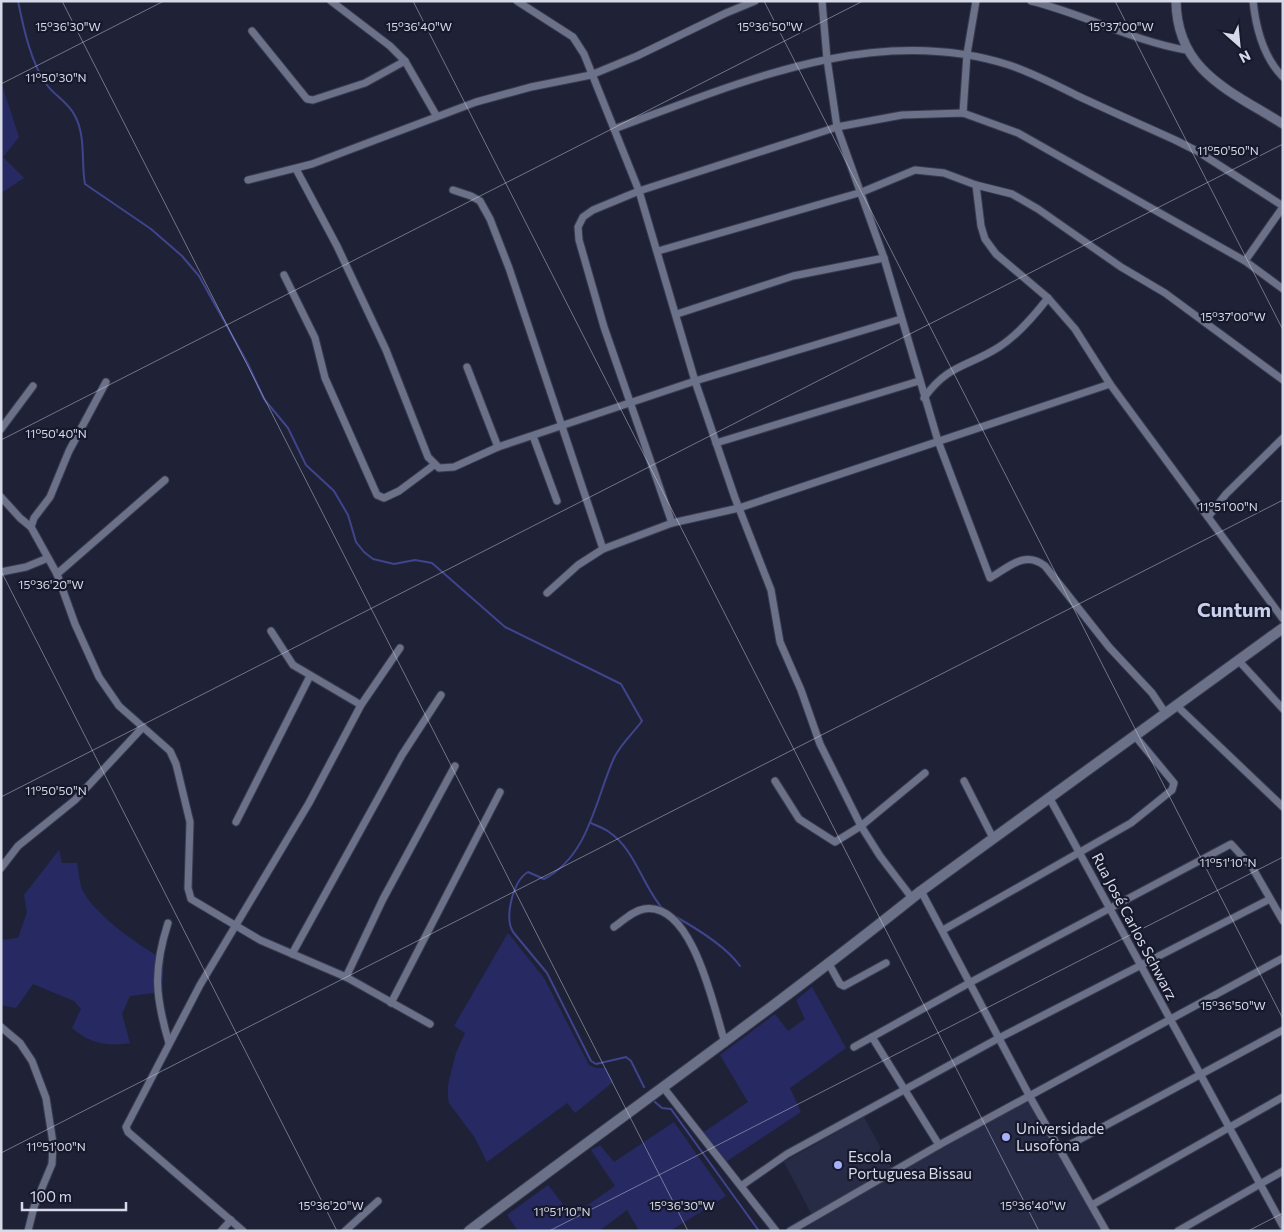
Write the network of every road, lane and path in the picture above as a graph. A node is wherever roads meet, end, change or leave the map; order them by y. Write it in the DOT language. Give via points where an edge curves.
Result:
graph roads {
  1 [pos="331,1"];
  2 [pos="517,1"];
  3 [pos="755,1"];
  4 [pos="822,1"];
  5 [pos="976,1"];
  6 [pos="1031,1"];
  7 [pos="1176,1"];
  8 [pos="1252,1"];
  9 [pos="252,31"];
  10 [pos="1186,50"];
  11 [pos="967,54"];
  12 [pos="827,59"];
  13 [pos="405,61"];
  14 [pos="591,75"];
  15 [pos="1283,77"];
  16 [pos="963,113"];
  17 [pos="436,115"];
  18 [pos="1283,124"];
  19 [pos="837,127"];
  20 [pos="614,129"];
  21 [pos="296,169"];
  22 [pos="248,180"];
  23 [pos="976,185"];
  24 [pos="453,190"];
  25 [pos="639,191"];
  26 [pos="862,192"];
  27 [pos="1283,206"];
  28 [pos="658,251"];
  29 [pos="884,258"];
  30 [pos="1245,262"];
  31 [pos="284,275"];
  32 [pos="1283,289"];
  33 [pos="1048,298"];
  34 [pos="677,314"];
  35 [pos="901,319"];
  36 [pos="467,366"];
  37 [pos="1283,380"];
  38 [pos="919,381"];
  39 [pos="106,382"];
  40 [pos="695,382"];
  41 [pos="1110,384"];
  42 [pos="33,386"];
  43 [pos="924,398"];
  44 [pos="632,402"];
  45 [pos="562,426"];
  46 [pos="1,429"];
  47 [pos="533,436"];
  48 [pos="1283,438"];
  49 [pos="938,441"];
  50 [pos="716,443"];
  51 [pos="498,447"];
  52 [pos="434,465"];
  53 [pos="165,480"];
  54 [pos="1,497"];
  55 [pos="557,501"];
  56 [pos="739,508"];
  57 [pos="1208,517"];
  58 [pos="672,522"];
  59 [pos="31,527"];
  60 [pos="603,549"];
  61 [pos="48,558"];
  62 [pos="1,572"];
  63 [pos="57,574"];
  64 [pos="547,593"];
  65 [pos="1283,620"];
  66 [pos="1283,628"];
  67 [pos="271,631"];
  68 [pos="400,648"];
  69 [pos="1238,660"];
  70 [pos="310,676"];
  71 [pos="441,695"];
  72 [pos="1281,704"];
  73 [pos="361,705"];
  74 [pos="1177,706"];
  75 [pos="1166,714"];
  76 [pos="143,727"];
  77 [pos="1135,736"];
  78 [pos="455,766"];
  79 [pos="925,773"];
  80 [pos="775,781"];
  81 [pos="964,781"];
  82 [pos="500,792"];
  83 [pos="1049,797"];
  84 [pos="1283,807"];
  85 [pos="236,822"];
  86 [pos="861,826"];
  87 [pos="993,838"];
  88 [pos="1081,852"];
  89 [pos="1,868"];
  90 [pos="921,891"];
  91 [pos="912,898"];
  92 [pos="1270,899"];
  93 [pos="1112,908"];
  94 [pos="1283,921"];
  95 [pos="168,923"];
  96 [pos="236,926"];
  97 [pos="614,927"];
  98 [pos="943,930"];
  99 [pos="292,954"];
  100 [pos="1283,958"];
  101 [pos="886,963"];
  102 [pos="828,964"];
  103 [pos="1140,966"];
  104 [pos="346,977"];
  105 [pos="971,982"];
  106 [pos="391,1003"];
  107 [pos="1170,1020"];
  108 [pos="430,1024"];
  109 [pos="1,1027"];
  110 [pos="1283,1030"];
  111 [pos="872,1037"];
  112 [pos="999,1038"];
  113 [pos="169,1043"];
  114 [pos="725,1043"];
  115 [pos="854,1047"];
  116 [pos="1199,1075"];
  117 [pos="663,1087"];
  118 [pos="906,1091"];
  119 [pos="1030,1097"];
  120 [pos="1283,1097"];
  121 [pos="1229,1128"];
  122 [pos="939,1145"];
  123 [pos="1060,1150"];
  124 [pos="1283,1171"];
  125 [pos="1260,1184"];
  126 [pos="741,1186"];
  127 [pos="378,1201"];
  128 [pos="1092,1205"];
  129 [pos="231,1220"];
  130 [pos="1283,1226"];
  131 [pos="28,1231"];
  132 [pos="221,1231"];
  133 [pos="243,1231"];
  134 [pos="345,1231"];
  135 [pos="469,1231"];
  136 [pos="776,1231"];
  137 [pos="790,1231"];
  138 [pos="1106,1231"];
  139 [pos="1178,1231"];
  1 -- 13 [label="street"];
  2 -- 14 [label="street" via="573,37 584,54"];
  3 -- 14 [label="street"];
  4 -- 12 [label="street"];
  5 -- 11 [label="street"];
  6 -- 10 [label="street" via="1171,48"];
  7 -- 10 [label="street"];
  8 -- 15 [label="street" via="1261,40 1272,64"];
  9 -- 13 [label="street" via="307,100 365,83"];
  10 -- 18 [label="street" via="1211,78"];
  11 -- 12 [label="street" via="911,50"];
  11 -- 16 [label="street"];
  11 -- 27 [label="street" via="1031,74 1175,140"];
  12 -- 19 [label="street"];
  12 -- 20 [label="street" via="746,81"];
  13 -- 17 [label="street"];
  14 -- 17 [label="street" via="510,92"];
  14 -- 20 [label="street"];
  16 -- 19 [label="street" via="902,114"];
  16 -- 30 [label="street" via="1018,132"];
  17 -- 21 [label="street"];
  19 -- 25 [label="street"];
  19 -- 26 [label="street"];
  20 -- 25 [label="street"];
  21 -- 22 [label="street"];
  21 -- 52 [label="street" via="386,350"];
  23 -- 26 [label="street" via="944,172 914,170"];
  23 -- 33 [label="street" via="978,213 985,239 996,254"];
  23 -- 37 [label="street" via="1012,194 1038,209 1078,239 1165,293"];
  24 -- 45 [label="street" via="471,196 485,209 509,268"];
  25 -- 28 [label="street"];
  25 -- 44 [label="street" via="593,210 583,217 578,227 604,327"];
  26 -- 28 [label="street"];
  26 -- 29 [label="street"];
  27 -- 30 [label="street"];
  28 -- 34 [label="street"];
  29 -- 34 [label="street" via="793,276"];
  29 -- 35 [label="street"];
  30 -- 32 [label="street"];
  31 -- 52 [label="street" via="311,329 325,378 377,495 384,498 399,491"];
  33 -- 41 [label="street" via="1075,329"];
  33 -- 43 [label="street" via="1008,340 940,378"];
  34 -- 40 [label="street"];
  35 -- 38 [label="street"];
  35 -- 40 [label="street"];
  36 -- 51 [label="street"];
  38 -- 43 [label="street"];
  38 -- 50 [label="street"];
  39 -- 59 [label="street" via="69,451 50,497"];
  40 -- 44 [label="street"];
  40 -- 50 [label="street"];
  41 -- 49 [label="street"];
  41 -- 57 [label="street"];
  42 -- 46 [label="street"];
  43 -- 49 [label="street"];
  44 -- 45 [label="street"];
  44 -- 58 [label="street"];
  45 -- 47 [label="street"];
  45 -- 60 [label="street"];
  47 -- 51 [label="street"];
  47 -- 55 [label="street"];
  48 -- 57 [label="street" via="1226,494"];
  49 -- 56 [label="street"];
  49 -- 75 [label="street" via="990,578 1026,558 1038,560 1109,647 1152,693"];
  50 -- 56 [label="street"];
  51 -- 52 [label="street" via="445,469"];
  53 -- 63 [label="street"];
  54 -- 59 [label="street"];
  56 -- 58 [label="street"];
  56 -- 86 [label="street" via="771,590 780,642 820,744"];
  57 -- 65 [label="street"];
  58 -- 60 [label="street"];
  59 -- 61 [label="street"];
  60 -- 64 [label="street"];
  61 -- 62 [label="street"];
  61 -- 63 [label="street"];
  63 -- 76 [label="street" via="99,678 119,706"];
  66 -- 69 [label="main road"];
  67 -- 70 [label="street" via="290,661"];
  68 -- 73 [label="street"];
  69 -- 72 [label="street"];
  69 -- 74 [label="main road"];
  70 -- 73 [label="street"];
  70 -- 85 [label="street"];
  71 -- 99 [label="street" via="402,755"];
  73 -- 96 [label="street"];
  74 -- 75 [label="main road"];
  74 -- 84 [label="street"];
  75 -- 77 [label="main road"];
  76 -- 89 [label="street" via="75,800 18,846"];
  76 -- 96 [label="street" via="170,751 182,781 190,822 188,888 191,899"];
  77 -- 83 [label="main road"];
  77 -- 88 [label="street" via="1175,787 1139,818"];
  78 -- 104 [label="street" via="383,899"];
  79 -- 86 [label="street"];
  80 -- 86 [label="street" via="799,819 830,841 842,840"];
  81 -- 87 [label="street"];
  82 -- 106 [label="street"];
  83 -- 87 [label="main road"];
  83 -- 88 [label="street, Rua José Carlos Schwarz"];
  86 -- 91 [label="street"];
  87 -- 90 [label="main road"];
  88 -- 93 [label="street, Rua José Carlos Schwarz"];
  88 -- 98 [label="street"];
  90 -- 91 [label="main road"];
  90 -- 98 [label="street"];
  91 -- 102 [label="main road"];
  92 -- 93 [label="street" via="1252,867 1231,844"];
  92 -- 94 [label="street"];
  92 -- 103 [label="street"];
  93 -- 103 [label="street, Rua José Carlos Schwarz"];
  93 -- 105 [label="street"];
  95 -- 113 [label="street" via="156,986"];
  96 -- 99 [label="street"];
  96 -- 113 [label="street"];
  97 -- 114 [label="street" via="643,909 659,910 677,922 694,948"];
  98 -- 105 [label="street"];
  99 -- 104 [label="street"];
  100 -- 107 [label="street"];
  101 -- 102 [label="street" via="844,986"];
  102 -- 114 [label="main road"];
  103 -- 107 [label="street, Rua José Carlos Schwarz"];
  103 -- 112 [label="street"];
  104 -- 106 [label="street"];
  105 -- 111 [label="street"];
  105 -- 112 [label="street"];
  106 -- 108 [label="street"];
  107 -- 116 [label="street, Rua José Carlos Schwarz"];
  107 -- 119 [label="street"];
  109 -- 131 [label="street" via="20,1043 32,1061 46,1098 53,1143 52,1164"];
  110 -- 116 [label="street"];
  111 -- 115 [label="street"];
  111 -- 118 [label="street"];
  112 -- 118 [label="street"];
  112 -- 119 [label="street"];
  113 -- 129 [label="street" via="126,1130"];
  114 -- 117 [label="main road"];
  116 -- 121 [label="street, Rua José Carlos Schwarz"];
  116 -- 123 [label="street"];
  117 -- 126 [label="street"];
  117 -- 135 [label="main road"];
  118 -- 122 [label="street"];
  118 -- 126 [label="street" via="787,1154"];
  119 -- 122 [label="street"];
  119 -- 123 [label="street"];
  120 -- 121 [label="street"];
  121 -- 125 [label="street, Rua José Carlos Schwarz"];
  121 -- 128 [label="street"];
  122 -- 137 [label="street"];
  123 -- 128 [label="street"];
  124 -- 125 [label="street"];
  125 -- 130 [label="street, Rua José Carlos Schwarz"];
  125 -- 139 [label="street"];
  126 -- 136 [label="street"];
  127 -- 134 [label="street"];
  128 -- 138 [label="street"];
  129 -- 132 [label="street"];
  129 -- 133 [label="street"];
}
